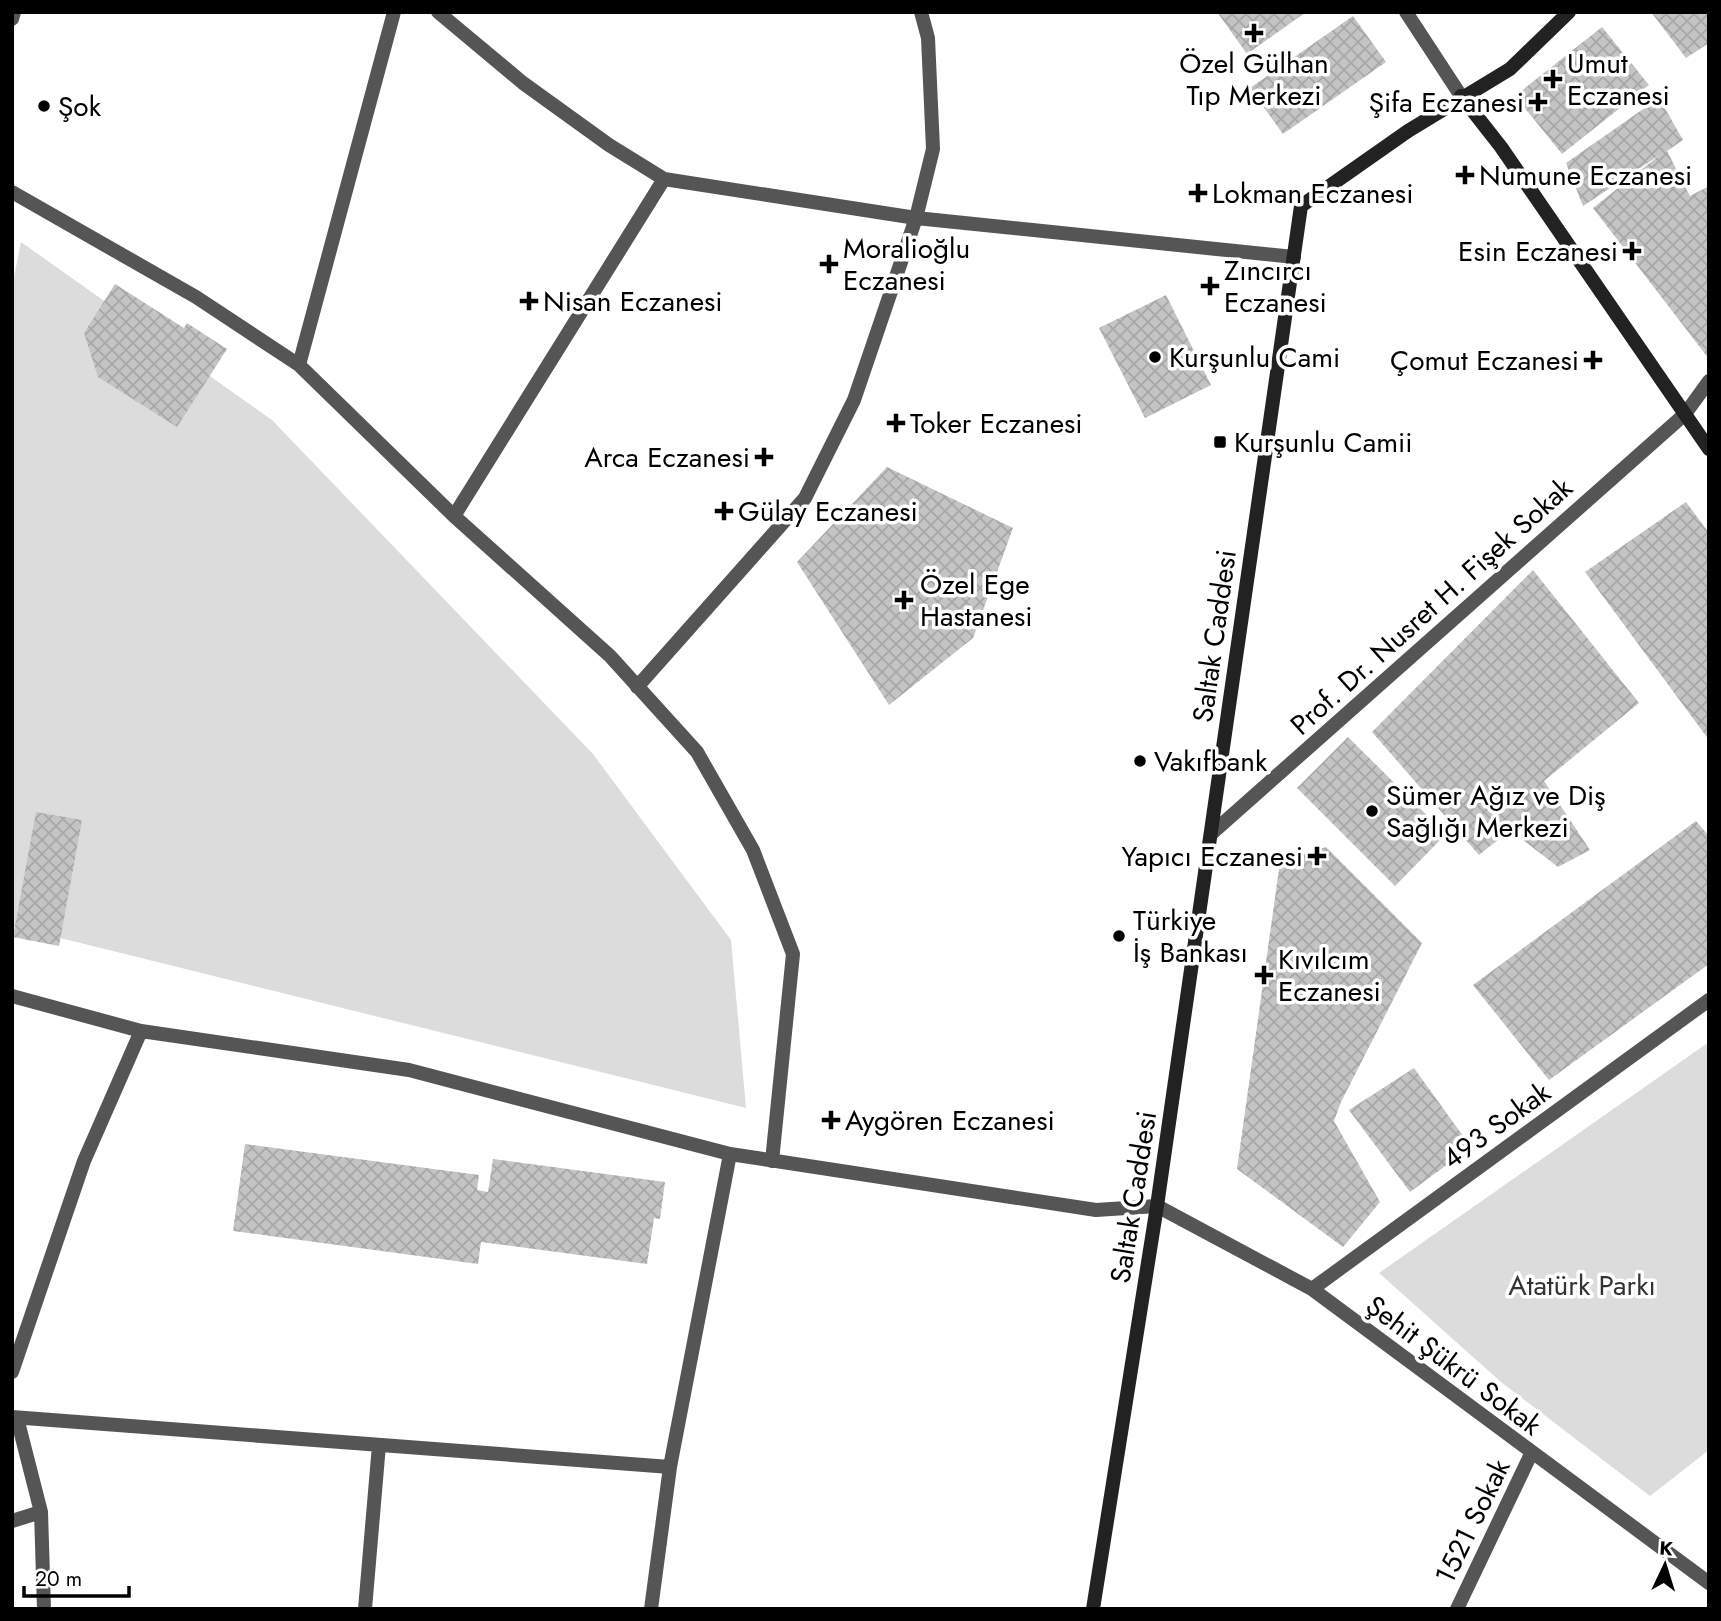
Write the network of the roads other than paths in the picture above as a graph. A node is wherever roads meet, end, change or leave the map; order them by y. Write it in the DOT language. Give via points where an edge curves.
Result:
graph roads {
  1 [pos="14,12"];
  2 [pos="394,12"];
  3 [pos="438,12"];
  4 [pos="921,12"];
  5 [pos="1406,12"];
  6 [pos="1569,12"];
  7 [pos="12,19"];
  8 [pos="1461,96"];
  9 [pos="664,179"];
  10 [pos="12,192"];
  11 [pos="916,218"];
  12 [pos="1294,257"];
  13 [pos="299,365"];
  14 [pos="1709,380"];
  15 [pos="1685,414"];
  16 [pos="1709,449"];
  17 [pos="454,516"];
  18 [pos="637,687"];
  19 [pos="1211,834"];
  20 [pos="12,996"];
  21 [pos="1709,1000"];
  22 [pos="141,1031"];
  23 [pos="730,1154"];
  24 [pos="772,1161"];
  25 [pos="1157,1206"];
  26 [pos="1312,1289"];
  27 [pos="12,1372"];
  28 [pos="15,1417"];
  29 [pos="379,1445"];
  30 [pos="1531,1454"];
  31 [pos="670,1467"];
  32 [pos="41,1512"];
  33 [pos="12,1521"];
  34 [pos="1709,1583"];
  35 [pos="44,1609"];
  36 [pos="365,1609"];
  37 [pos="651,1609"];
  38 [pos="1093,1609"];
  39 [pos="1457,1609"];
  1 -- 7 [label="street"];
  2 -- 13 [label="street"];
  3 -- 9 [label="street" via="523,83"];
  4 -- 11 [label="street" via="928,38 933,149"];
  5 -- 8 [label="street"];
  6 -- 8 [label="main road, Saltak Caddesi" via="1510,69"];
  8 -- 12 [label="main road, Saltak Caddesi" via="1301,206"];
  8 -- 15 [label="main road"];
  9 -- 11 [label="street"];
  9 -- 17 [label="street"];
  10 -- 13 [label="street" via="196,297"];
  11 -- 12 [label="street"];
  11 -- 18 [label="street" via="855,400 805,498"];
  12 -- 19 [label="main road, Saltak Caddesi"];
  13 -- 17 [label="street"];
  14 -- 15 [label="street, Prof. Dr. Nusret H. Fişek Sokak"];
  15 -- 16 [label="main road"];
  15 -- 19 [label="street, Prof. Dr. Nusret H. Fişek Sokak"];
  17 -- 18 [label="street" via="610,656"];
  18 -- 24 [label="street" via="697,752 753,850 793,954"];
  19 -- 25 [label="main road, Saltak Caddesi"];
  20 -- 22 [label="street"];
  21 -- 26 [label="street, 493 Sokak"];
  22 -- 23 [label="street" via="409,1070"];
  22 -- 27 [label="street" via="84,1161"];
  23 -- 24 [label="street"];
  23 -- 31 [label="street"];
  24 -- 25 [label="street" via="1096,1210"];
  25 -- 26 [label="street, Şehit Şükrü Sokak"];
  25 -- 38 [label="main road, Saltak Caddesi"];
  26 -- 30 [label="street, Şehit Şükrü Sokak"];
  28 -- 29 [label="street"];
  28 -- 32 [label="street"];
  29 -- 31 [label="street"];
  29 -- 36 [label="street"];
  30 -- 34 [label="street, Şehit Şükrü Sokak"];
  30 -- 39 [label="street, 1521 Sokak"];
  31 -- 37 [label="street"];
  32 -- 33 [label="street"];
  32 -- 35 [label="street"];
}
